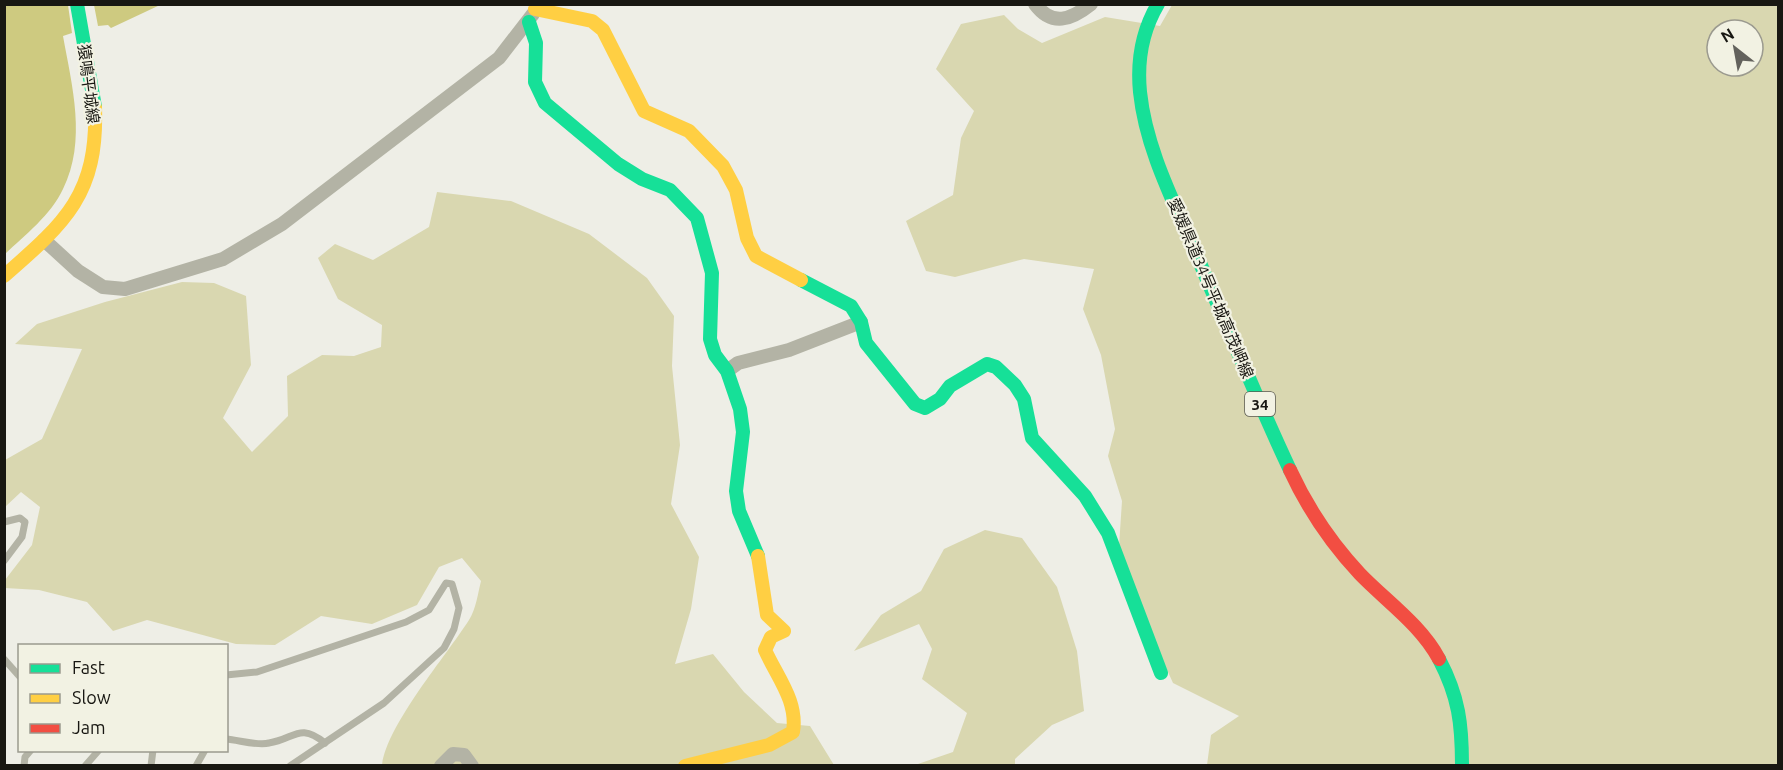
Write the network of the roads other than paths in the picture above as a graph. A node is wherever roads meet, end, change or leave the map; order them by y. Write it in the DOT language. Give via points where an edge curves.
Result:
graph roads {
  1 [pos="77,4"];
  2 [pos="1035,4"];
  3 [pos="1091,4"];
  4 [pos="1158,4"];
  5 [pos="534,12"];
  6 [pos="44,240"];
  7 [pos="4,276"];
  8 [pos="861,322"];
  9 [pos="727,371"];
  10 [pos="4,522"];
  11 [pos="4,561"];
  12 [pos="4,659"];
  13 [pos="1161,673"];
  14 [pos="18,675"];
  15 [pos="228,675"];
  16 [pos="228,739"];
  17 [pos="325,743"];
  18 [pos="98,752"];
  19 [pos="204,752"];
  20 [pos="85,765"];
  21 [pos="196,765"];
  22 [pos="291,765"];
  23 [pos="441,765"];
  24 [pos="472,765"];
  25 [pos="685,765"];
  26 [pos="1462,765"];
  1 -- 6 [label="street, 猿鳴平城線" via="95,107 94,148 76,203"];
  2 -- 3 [label="street" via="1043,15 1054,18 1075,17"];
  4 -- 26 [label="street, 愛媛県道34号平城高茂岬線 / 34" via="1138,71 1150,139 1164,175 1224,323 1314,516 1348,559 1440,657 1455,691 1465,735"];
  5 -- 6 [label="street" via="499,58 282,224 223,259 125,289 103,287 78,271"];
  5 -- 8 [label="street" via="592,21 603,30 644,111 654,119 681,126 723,165 733,183 747,242 756,256 851,306"];
  5 -- 9 [label="street" via="535,92 618,164 670,190 697,218 712,273 710,339 715,355"];
  6 -- 7 [label="street, 猿鳴平城線"];
  8 -- 9 [label="street" via="789,351 738,363"];
  8 -- 13 [label="street" via="866,343 915,404 925,408 940,399 950,386 987,364 1015,385 1024,399 1032,438 1085,496 1108,533"];
  9 -- 25 [label="street" via="743,432 736,491 740,511 759,558 767,615 784,631 771,638 765,650 793,707 796,722 793,732 769,745"];
  10 -- 11 [label="lane" via="20,518 26,529"];
  12 -- 14 [label="lane"];
  15 -- 17 [label="lane" via="257,672 406,622 429,610 447,583 452,584 459,608 444,648 384,703"];
  16 -- 17 [label="lane" via="269,744 304,732"];
  17 -- 22 [label="lane"];
  18 -- 20 [label="lane"];
  19 -- 21 [label="lane"];
  23 -- 24 [label="street" via="453,754 464,755"];
}
